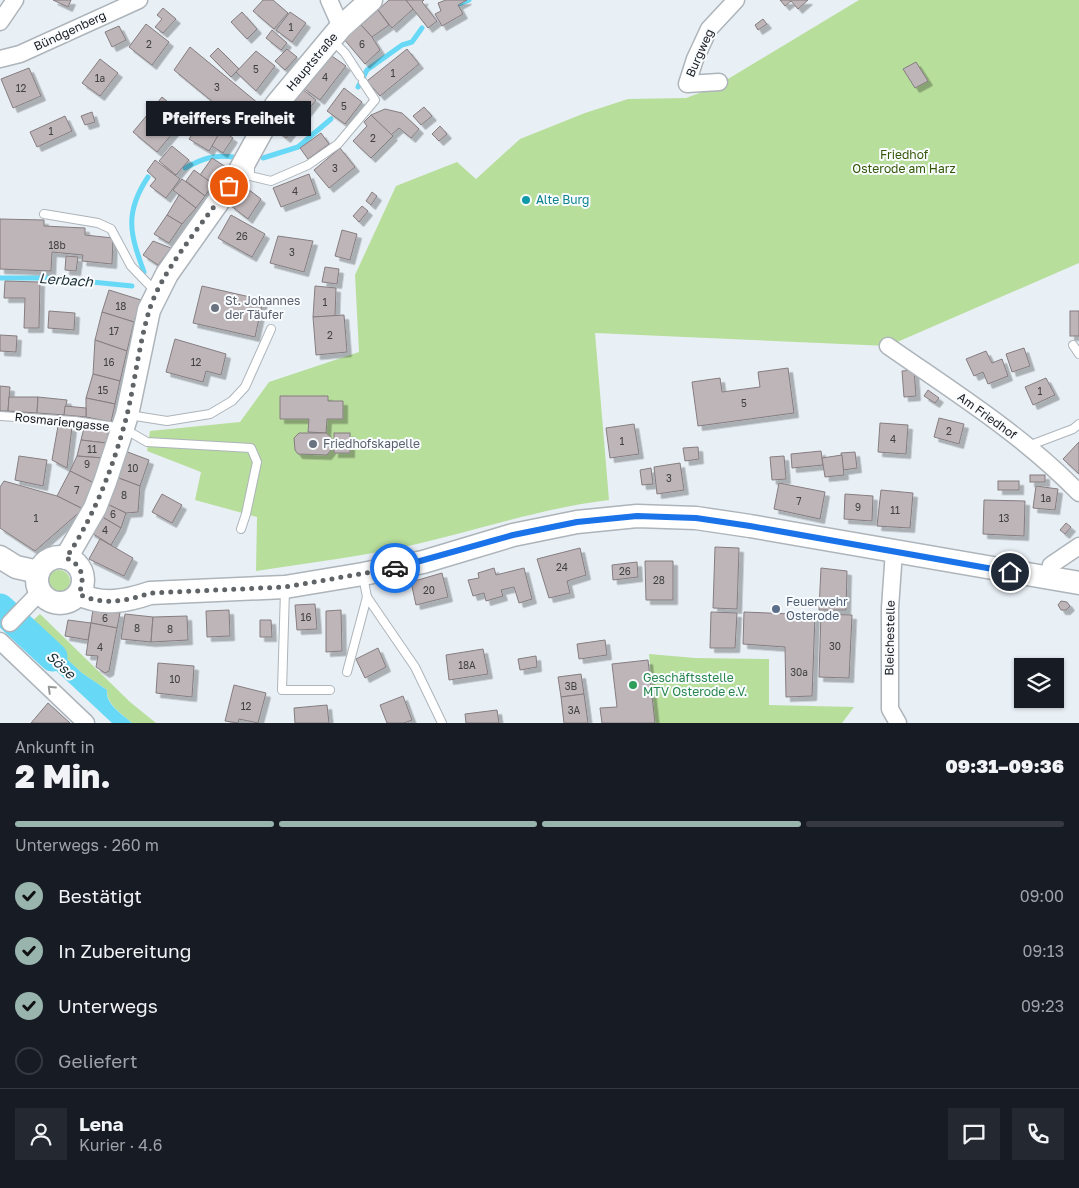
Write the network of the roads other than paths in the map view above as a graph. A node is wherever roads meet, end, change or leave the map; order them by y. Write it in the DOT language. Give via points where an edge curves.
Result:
graph roads {
  1 [pos="15,0"];
  2 [pos="139,0"];
  3 [pos="329,0"];
  4 [pos="371,0"];
  5 [pos="736,0"];
  6 [pos="0,22"];
  7 [pos="336,33"];
  8 [pos="0,59"];
  9 [pos="719,82"];
  10 [pos="248,154"];
  11 [pos="44,214"];
  12 [pos="158,293"];
  13 [pos="271,329"];
  14 [pos="1073,345"];
  15 [pos="888,346"];
  16 [pos="1079,354"];
  17 [pos="0,416"];
  18 [pos="125,422"];
  19 [pos="1079,424"];
  20 [pos="1028,446"];
  21 [pos="1079,494"];
  22 [pos="241,529"];
  23 [pos="1079,546"];
  24 [pos="894,551"];
  25 [pos="0,557"];
  26 [pos="66,558"];
  27 [pos="363,574"];
  28 [pos="1048,578"];
  29 [pos="1079,583"];
  30 [pos="285,587"];
  31 [pos="35,589"];
  32 [pos="81,589"];
  33 [pos="367,597"];
  34 [pos="5,622"];
  35 [pos="0,641"];
  36 [pos="16,656"];
  37 [pos="347,672"];
  38 [pos="330,690"];
  39 [pos="86,723"];
  40 [pos="442,723"];
  41 [pos="898,723"];
  1 -- 6 [label="street"];
  2 -- 8 [label="street, Bündgenberg" via="20,54"];
  3 -- 7 [label="street"];
  4 -- 7 [label="main road, Hauptstraße"];
  5 -- 9 [label="street, Burgweg" via="709,29 686,84"];
  7 -- 10 [label="main road, Hauptstraße" via="276,105"];
  7 -- 10 [label="lane" via="375,100 338,144 308,165 271,181 250,176"];
  10 -- 12 [label="main road, Hauptstraße" via="239,172 167,274"];
  11 -- 12 [label="lane" via="98,223 111,229 131,266"];
  12 -- 18 [label="main road, Hauptstraße" via="149,310"];
  13 -- 18 [label="lane, Rosmariengasse" via="245,387 232,400 210,414 167,421"];
  14 -- 16 [label="lane"];
  15 -- 20 [label="street, Am Friedhof"];
  17 -- 18 [label="lane, Rosmariengasse"];
  18 -- 22 [label="lane" via="147,442 251,448 256,462"];
  18 -- 26 [label="main road, Hauptstraße" via="95,508"];
  19 -- 20 [label="lane"];
  20 -- 21 [label="street, Am Friedhof"];
  23 -- 28 [label="street" via="1051,565"];
  24 -- 27 [label="main road" via="696,518 637,516 577,522 522,533 423,562"];
  24 -- 28 [label="main road"];
  24 -- 41 [label="street, Bleichestelle" via="890,608 890,709"];
  25 -- 31 [label="main road" via="16,567"];
  26 -- 31 [label="main road" via="52,558 42,566"];
  26 -- 32 [label="main road" via="80,567"];
  27 -- 30 [label="main road"];
  27 -- 33 [label="lane"];
  28 -- 29 [label="main road"];
  30 -- 32 [label="main road" via="150,593 110,602 90,600"];
  30 -- 38 [label="lane" via="282,690"];
  31 -- 32 [label="main road" via="51,602 59,603 66,602"];
  31 -- 34 [label="street"];
  33 -- 37 [label="lane"];
  33 -- 40 [label="lane" via="415,667"];
  34 -- 36 [label="street"];
  35 -- 36 [label="street"];
  39 -- 36 [label="street, one-way"];
}
